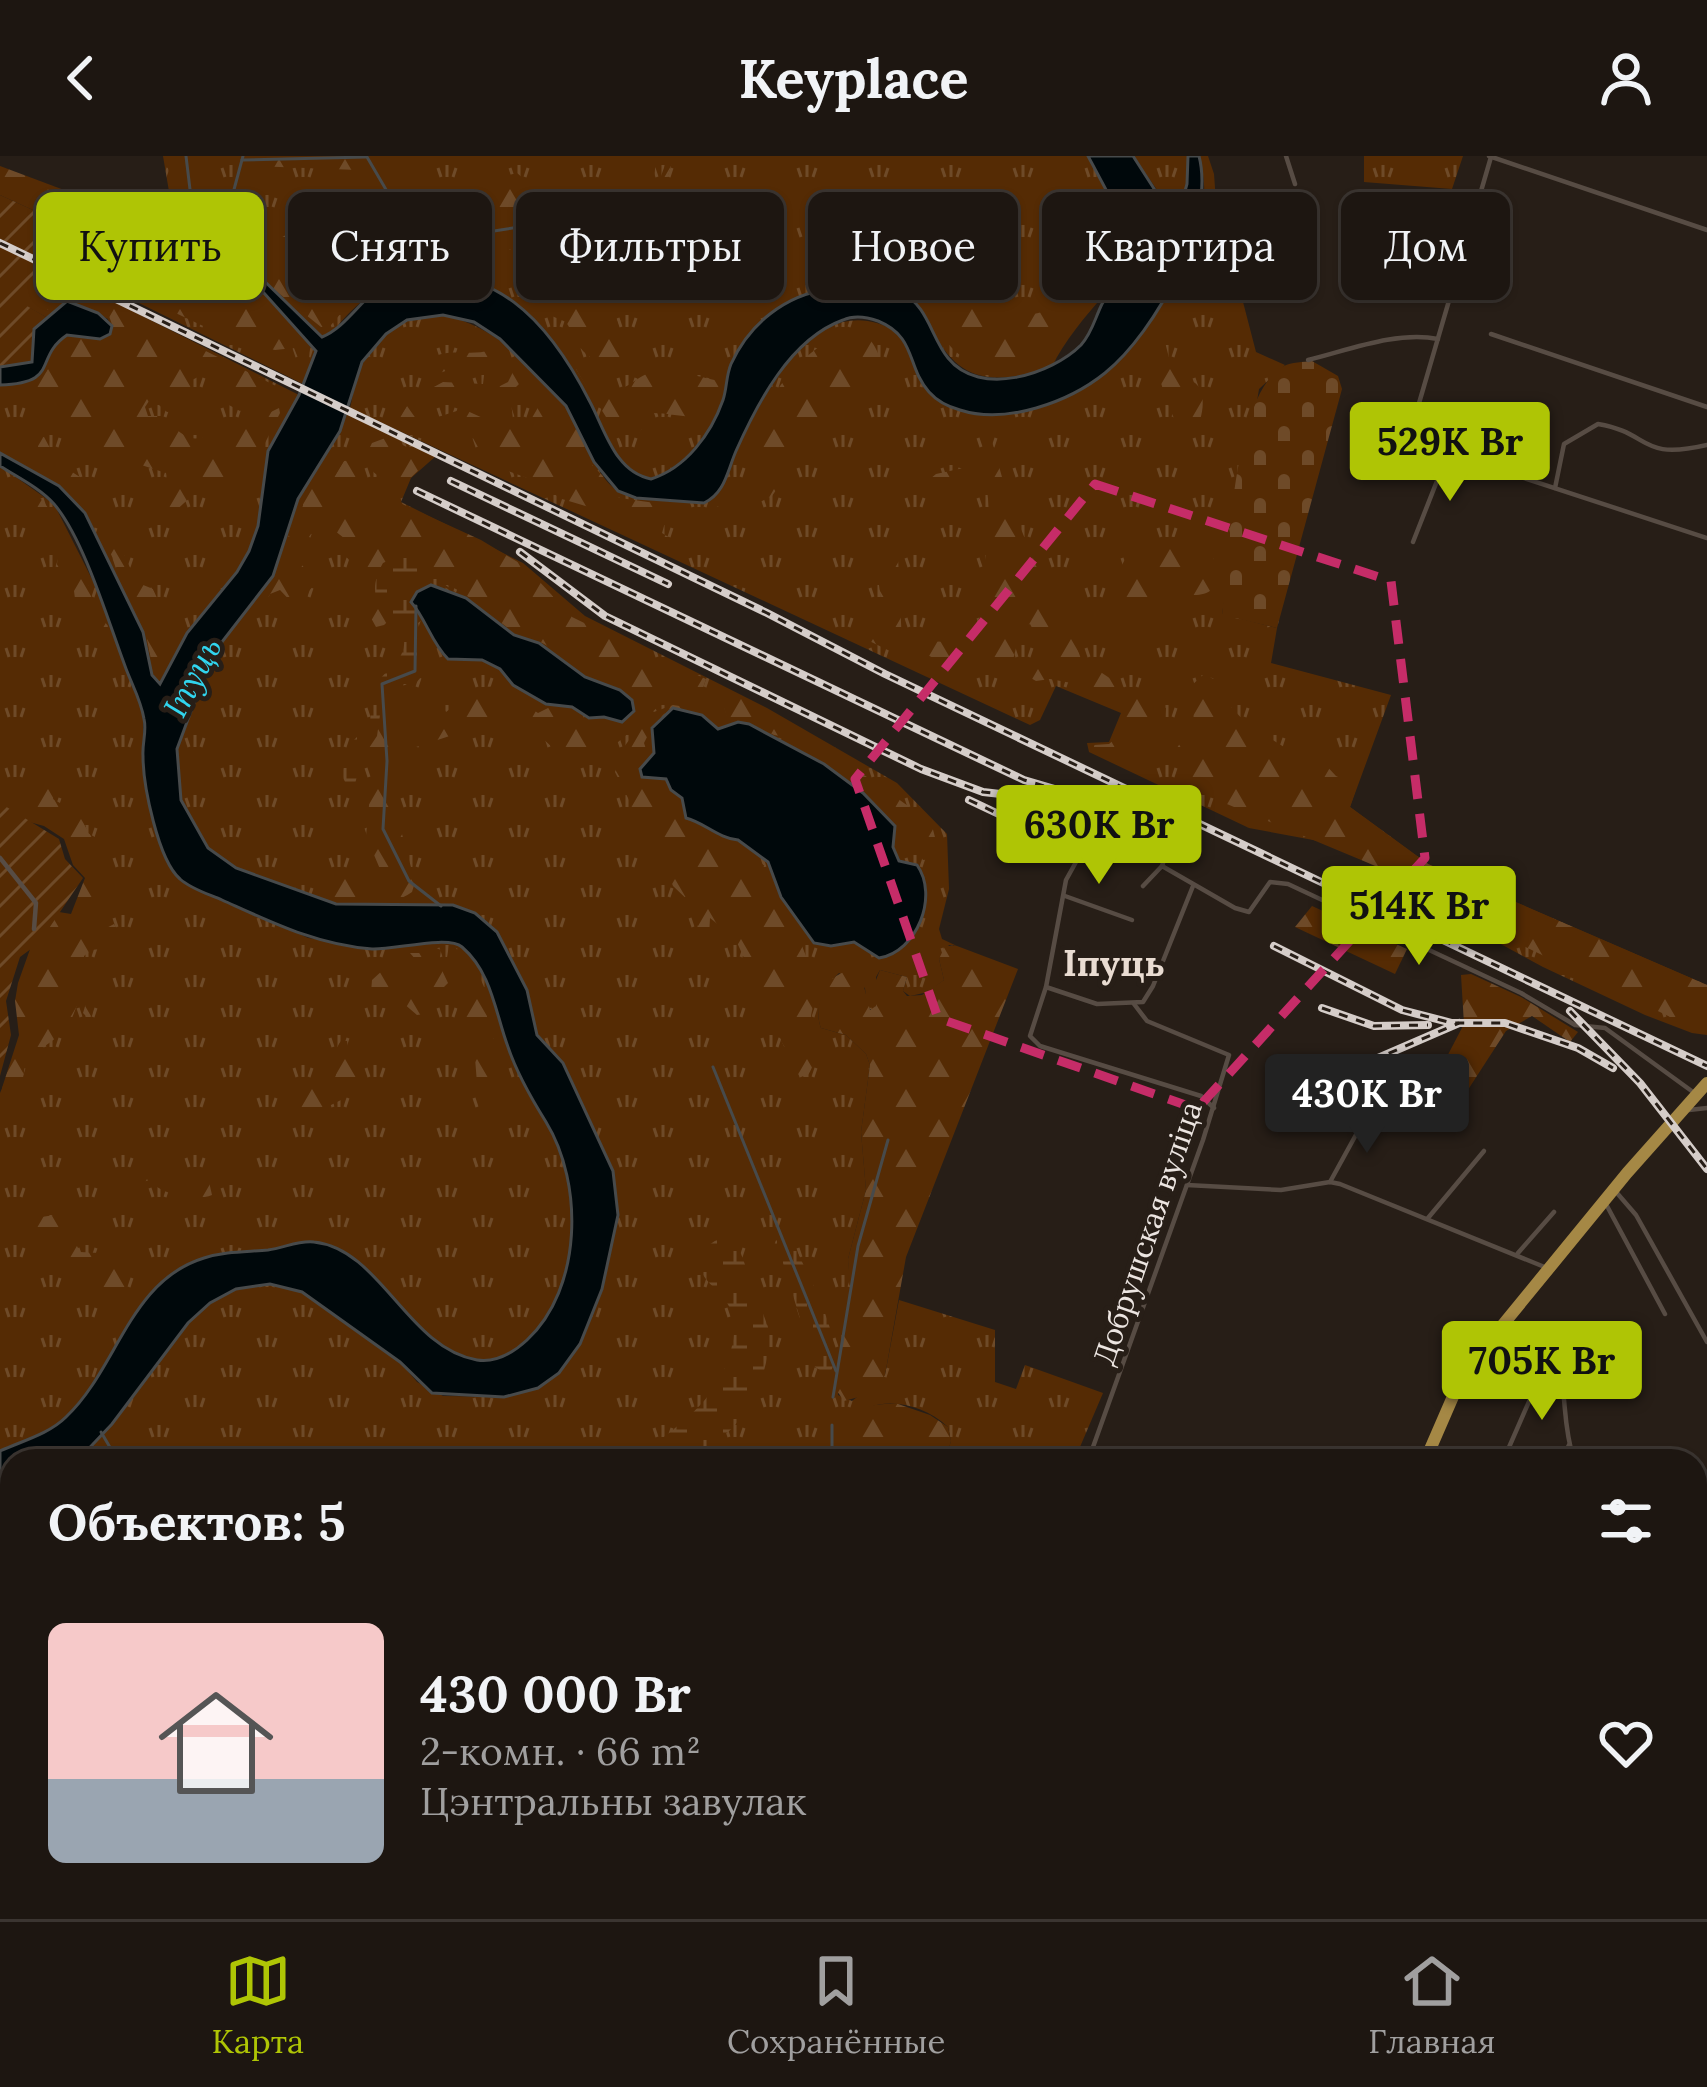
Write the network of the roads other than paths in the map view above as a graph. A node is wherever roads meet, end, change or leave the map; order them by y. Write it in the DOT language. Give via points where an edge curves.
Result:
graph roads {
  1 [pos="1286,156"];
  2 [pos="1490,156"];
  3 [pos="1534,156"];
  4 [pos="1531,170"];
  5 [pos="1295,184"];
  6 [pos="1707,230"];
  7 [pos="1491,334"];
  8 [pos="1438,338"];
  9 [pos="1309,360"];
  10 [pos="1707,407"];
  11 [pos="1707,445"];
  12 [pos="1448,453"];
  13 [pos="1555,488"];
  14 [pos="1707,538"];
  15 [pos="1413,542"];
  16 [pos="1167,850"];
  17 [pos="0,858"];
  18 [pos="1076,862"];
  19 [pos="1162,866"];
  20 [pos="1143,886"];
  21 [pos="1193,886"];
  22 [pos="1063,895"];
  23 [pos="1132,920"];
  24 [pos="34,929"];
  25 [pos="1046,987"];
  26 [pos="1134,1004"];
  27 [pos="1707,1083"];
  28 [pos="1696,1094"];
  29 [pos="1214,1108"];
  30 [pos="1707,1108"];
  31 [pos="1369,1111"];
  32 [pos="1680,1111"];
  33 [pos="1484,1151"];
  34 [pos="1330,1182"];
  35 [pos="1187,1185"];
  36 [pos="1614,1189"];
  37 [pos="1604,1201"];
  38 [pos="1554,1212"];
  39 [pos="1428,1218"];
  40 [pos="1517,1254"];
  41 [pos="1547,1268"];
  42 [pos="1665,1314"];
  43 [pos="1498,1329"];
  44 [pos="1707,1342"];
  45 [pos="1557,1369"];
  46 [pos="1570,1444"];
  47 [pos="1092,1449"];
  48 [pos="1430,1449"];
  49 [pos="1508,1449"];
  50 [pos="1568,1449"];
  51 [pos="1571,1449"];
  1 -- 5 [label="street"];
  2 -- 4 [label="street"];
  2 -- 8 [label="street"];
  3 -- 4 [label="street"];
  4 -- 6 [label="street"];
  7 -- 10 [label="street"];
  8 -- 9 [label="street" via="1382,341"];
  8 -- 12 [label="street" via="1410,434"];
  11 -- 13 [label="street" via="1660,451 1598,424 1562,446"];
  12 -- 13 [label="street"];
  12 -- 15 [label="street"];
  13 -- 14 [label="street"];
  16 -- 19 [label="street"];
  17 -- 24 [label="street" via="36,903"];
  18 -- 22 [label="street"];
  19 -- 20 [label="street"];
  19 -- 21 [label="street"];
  21 -- 26 [label="street" via="1150,992"];
  21 -- 28 [label="street" via="1249,912 1270,882 1288,884 1575,1025 1605,1028"];
  22 -- 23 [label="street"];
  22 -- 25 [label="street"];
  25 -- 26 [label="street" via="1097,1004"];
  25 -- 29 [label="street" via="1033,1041 1201,1096"];
  26 -- 29 [label="street, Добрушская вуліца" via="1147,1021 1229,1055"];
  27 -- 28 [label="main road"];
  28 -- 32 [label="main road"];
  29 -- 35 [label="street, Добрушская вуліца"];
  30 -- 32 [label="street"];
  31 -- 34 [label="street"];
  32 -- 36 [label="main road"];
  33 -- 39 [label="street"];
  34 -- 35 [label="street" via="1281,1190"];
  34 -- 39 [label="street"];
  35 -- 47 [label="street, Добрушская вуліца"];
  36 -- 37 [label="main road"];
  36 -- 44 [label="street"];
  37 -- 41 [label="main road"];
  37 -- 42 [label="street"];
  38 -- 40 [label="street"];
  39 -- 40 [label="street"];
  40 -- 41 [label="street"];
  41 -- 43 [label="main road"];
  43 -- 45 [label="street"];
  43 -- 48 [label="main road" via="1457,1385"];
  45 -- 46 [label="street"];
  45 -- 49 [label="street" via="1531,1397"];
  46 -- 50 [label="street"];
  46 -- 51 [label="street"];
}
